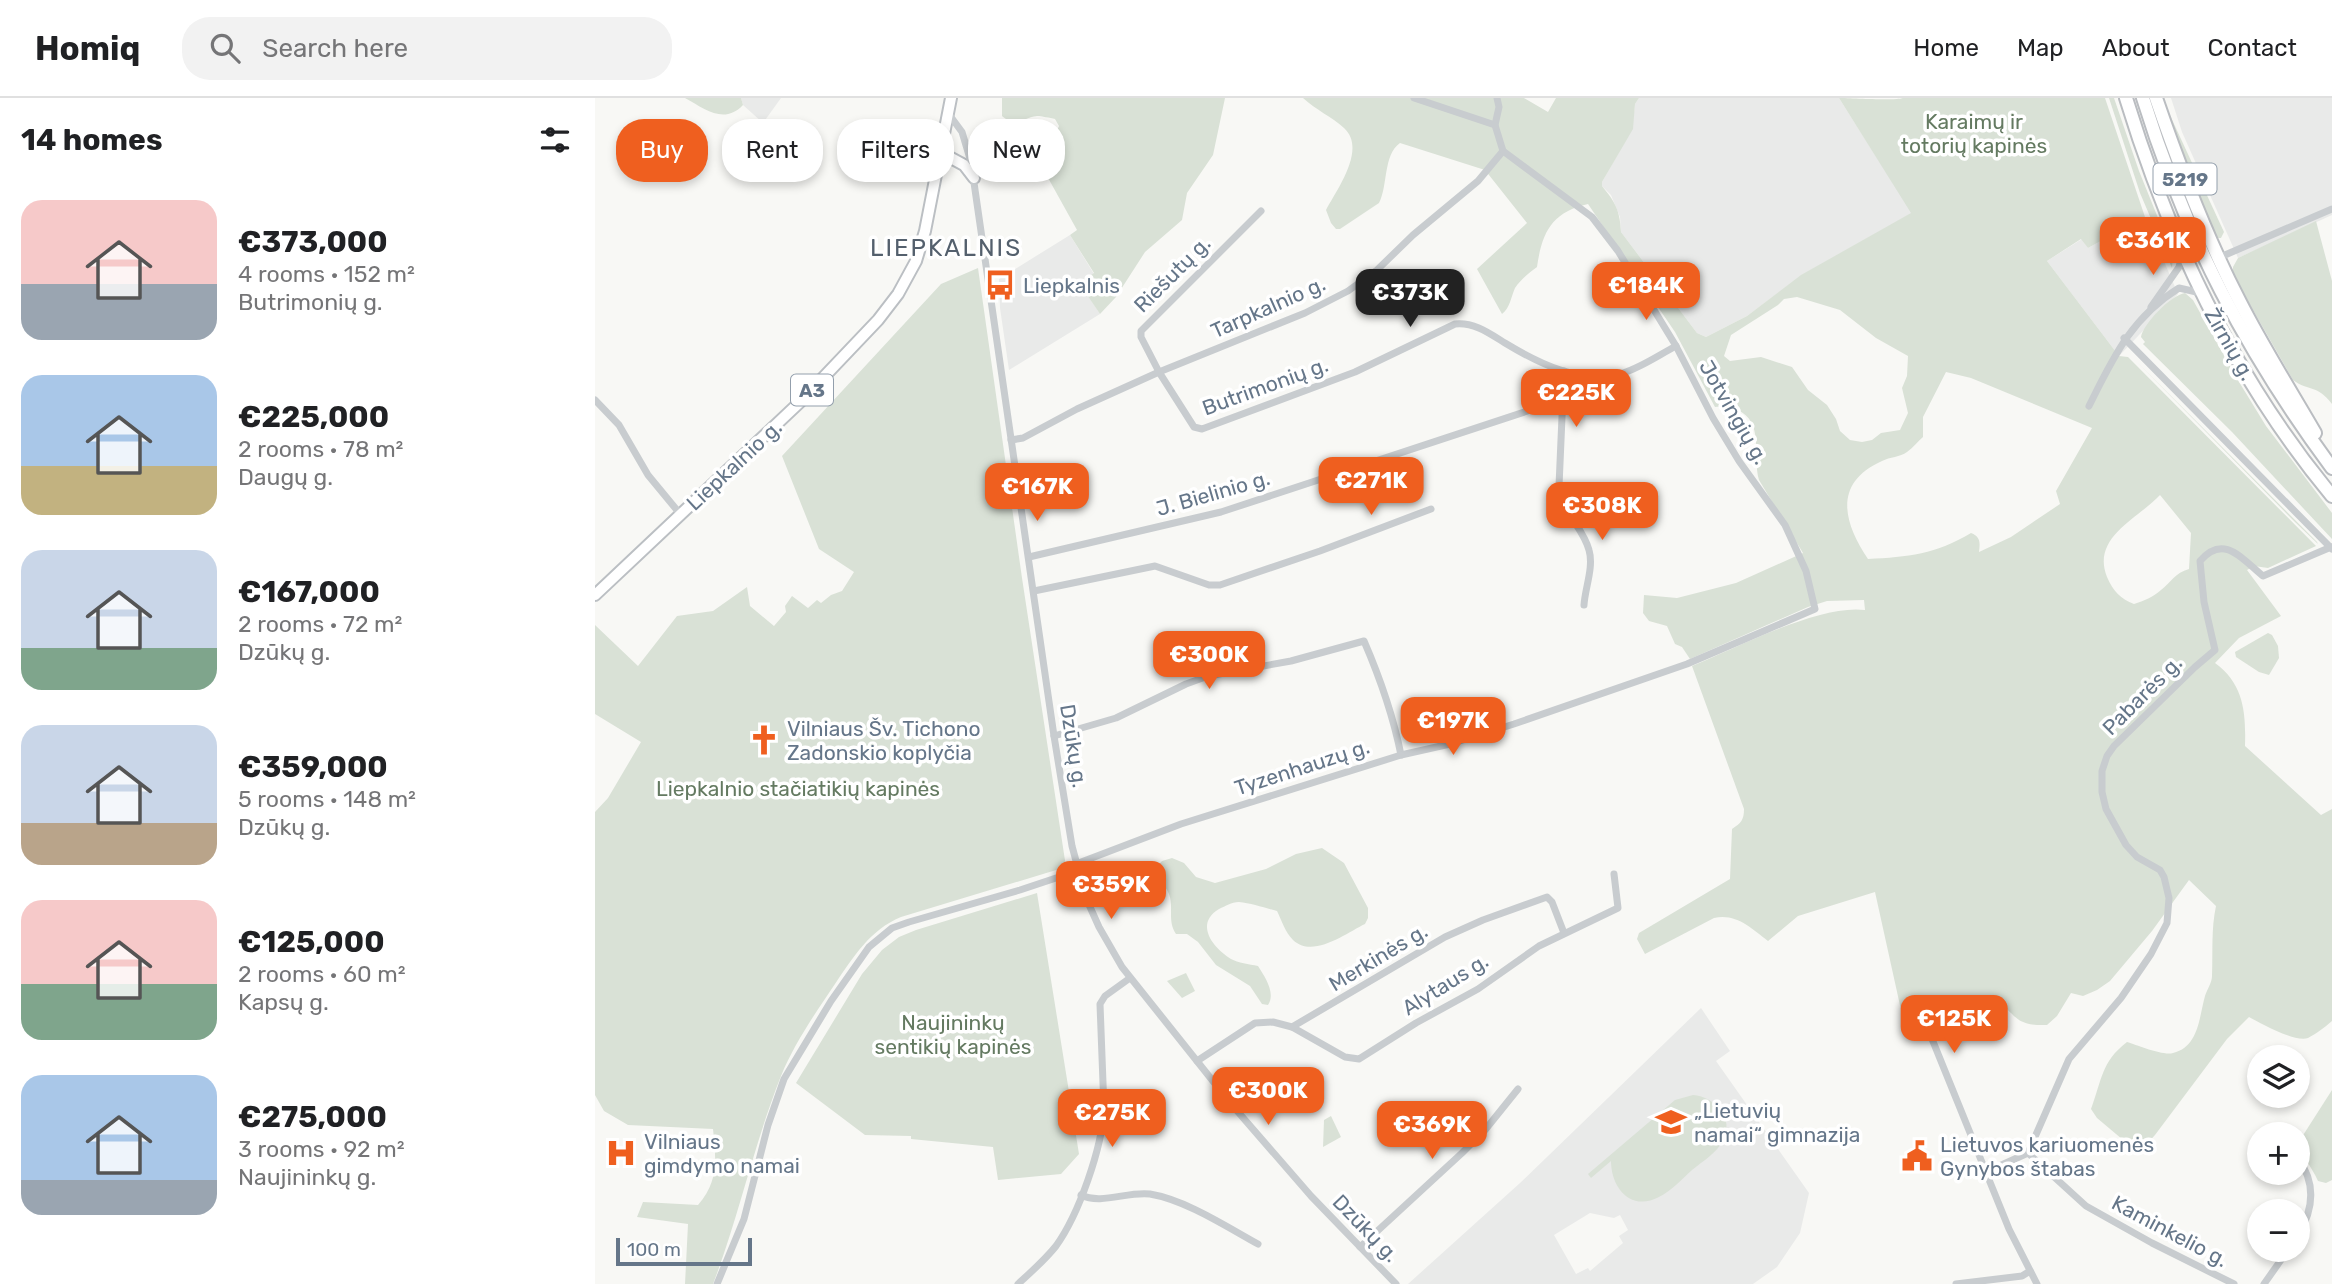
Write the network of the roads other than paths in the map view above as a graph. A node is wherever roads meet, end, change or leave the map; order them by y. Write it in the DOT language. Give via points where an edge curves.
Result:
graph roads {
  1 [pos="951,98"];
  2 [pos="1414,98"];
  3 [pos="1497,98"];
  4 [pos="2124,98"];
  5 [pos="2143,98"];
  6 [pos="2156,98"];
  7 [pos="948,112"];
  8 [pos="947,119"];
  9 [pos="1495,125"];
  10 [pos="1503,151"];
  11 [pos="968,152"];
  12 [pos="954,160"];
  13 [pos="968,170"];
  14 [pos="934,182"];
  15 [pos="975,182"];
  16 [pos="2332,209"];
  17 [pos="1261,211"];
  18 [pos="2182,253"];
  19 [pos="2218,258"];
  20 [pos="2202,294"];
  21 [pos="2149,311"];
  22 [pos="2124,338"];
  23 [pos="1677,346"];
  24 [pos="1564,371"];
  25 [pos="1159,372"];
  26 [pos="1564,399"];
  27 [pos="595,400"];
  28 [pos="2089,406"];
  29 [pos="1011,440"];
  30 [pos="2332,466"];
  31 [pos="2332,496"];
  32 [pos="1431,509"];
  33 [pos="681,515"];
  34 [pos="2331,548"];
  35 [pos="1029,556"];
  36 [pos="1034,591"];
  37 [pos="595,595"];
  38 [pos="1584,605"];
  39 [pos="1815,609"];
  40 [pos="1054,736"];
  41 [pos="1401,755"];
  42 [pos="1077,867"];
  43 [pos="1614,874"];
  44 [pos="1564,933"];
  45 [pos="1130,978"];
  46 [pos="1293,1027"];
  47 [pos="1930,1034"];
  48 [pos="1197,1061"];
  49 [pos="1518,1089"];
  50 [pos="2028,1153"];
  51 [pos="1986,1172"];
  52 [pos="2310,1185"];
  53 [pos="1081,1195"];
  54 [pos="2310,1210"];
  55 [pos="1258,1244"];
  56 [pos="1360,1247"];
  57 [pos="2280,1262"];
  58 [pos="2030,1271"];
  59 [pos="717,1284"];
  60 [pos="1018,1284"];
  61 [pos="1396,1284"];
  62 [pos="1956,1284"];
  63 [pos="2038,1284"];
  64 [pos="2234,1284"];
  65 [pos="2264,1284"];
  1 -- 7 [label="main road, Liepkalnio g. / A3"];
  2 -- 9 [label="street"];
  3 -- 9 [label="street"];
  4 -- 18 [label="highway, Žirnių g. / 5219"];
  5 -- 30 [label="highway, Žirnių g. / 5219" via="2173,187 2217,287 2276,388"];
  6 -- 19 [label="highway, 5219"];
  7 -- 8 [label="main road, Liepkalnio g. / A3"];
  7 -- 11 [label="street, Dzūkų g."];
  9 -- 10 [label="street"];
  10 -- 23 [label="street, Jotvingių g." via="1592,217"];
  10 -- 25 [label="street, Tarpkalnio g." via="1478,181 1348,291"];
  12 -- 13 [label="main road"];
  14 -- 33 [label="main road, Liepkalnio g. / A3" via="916,261 898,294 800,402"];
  15 -- 29 [label="street, Dzūkų g."];
  16 -- 19 [label="street"];
  17 -- 25 [label="street, Riešutų g." via="1141,331"];
  18 -- 20 [label="highway, Žirnių g. / 5219"];
  18 -- 21 [label="street" via="2179,267"];
  19 -- 30 [label="highway, 5219"];
  20 -- 21 [label="street" via="2179,288"];
  20 -- 31 [label="highway, Žirnių g. / 5219" via="2267,406"];
  21 -- 22 [label="street"];
  22 -- 28 [label="street"];
  22 -- 34 [label="street"];
  23 -- 24 [label="street, Butrimonių g." via="1608,377"];
  23 -- 39 [label="street, Jotvingių g." via="1713,418 1793,539"];
  24 -- 25 [label="street, Butrimonių g." via="1471,325 1455,324 1355,372 1202,429 1194,428"];
  24 -- 26 [label="street"];
  25 -- 29 [label="street, Tarpkalnio g."];
  26 -- 35 [label="street, J. Bielinio g." via="1221,512"];
  26 -- 38 [label="street" via="1560,498 1589,547"];
  27 -- 33 [label="street" via="619,425 648,475"];
  29 -- 35 [label="street, Dzūkų g."];
  32 -- 36 [label="street" via="1220,585 1155,566"];
  33 -- 37 [label="main road, Liepkalnio g. / A3"];
  34 -- 50 [label="street, Pabarės g." via="2263,576 2231,550 2220,547 2200,561 2215,650 2114,746 2102,771 2104,800 2116,828 2137,857 2164,877 2169,898 2167,923 2121,998 2069,1059"];
  35 -- 36 [label="street, Dzūkų g."];
  36 -- 40 [label="street, Dzūkų g."];
  39 -- 41 [label="street, Tyzenhauzų g." via="1687,664 1514,724"];
  40 -- 41 [label="street" via="1116,718 1208,676 1291,661 1364,640 1389,705"];
  40 -- 42 [label="street, Dzūkų g."];
  41 -- 42 [label="street, Tyzenhauzų g." via="1181,824"];
  42 -- 45 [label="street, Dzūkų g." via="1099,928"];
  42 -- 59 [label="street, Tyzenhauzų g." via="1020,890 892,928 869,947 784,1079 744,1219"];
  43 -- 44 [label="street, Alytaus g." via="1618,908"];
  44 -- 46 [label="street, Alytaus g." via="1359,1059 1345,1057"];
  44 -- 46 [label="street, Merkinės g." via="1547,897 1445,937"];
  45 -- 48 [label="street, Dzūkų g."];
  45 -- 53 [label="street" via="1100,1004 1104,1125"];
  46 -- 48 [label="street" via="1255,1023"];
  47 -- 51 [label="street"];
  48 -- 56 [label="street, Dzūkų g." via="1254,1133"];
  49 -- 56 [label="street" via="1485,1130"];
  50 -- 51 [label="street"];
  50 -- 64 [label="street, Kaminkelio g." via="2086,1206"];
  51 -- 58 [label="street"];
  52 -- 54 [label="street"];
  53 -- 55 [label="street" via="1158,1196"];
  53 -- 60 [label="street" via="1055,1247"];
  56 -- 61 [label="street, Dzūkų g."];
  57 -- 65 [label="street"];
  58 -- 62 [label="street" via="2022,1276"];
  58 -- 63 [label="street"];
}
